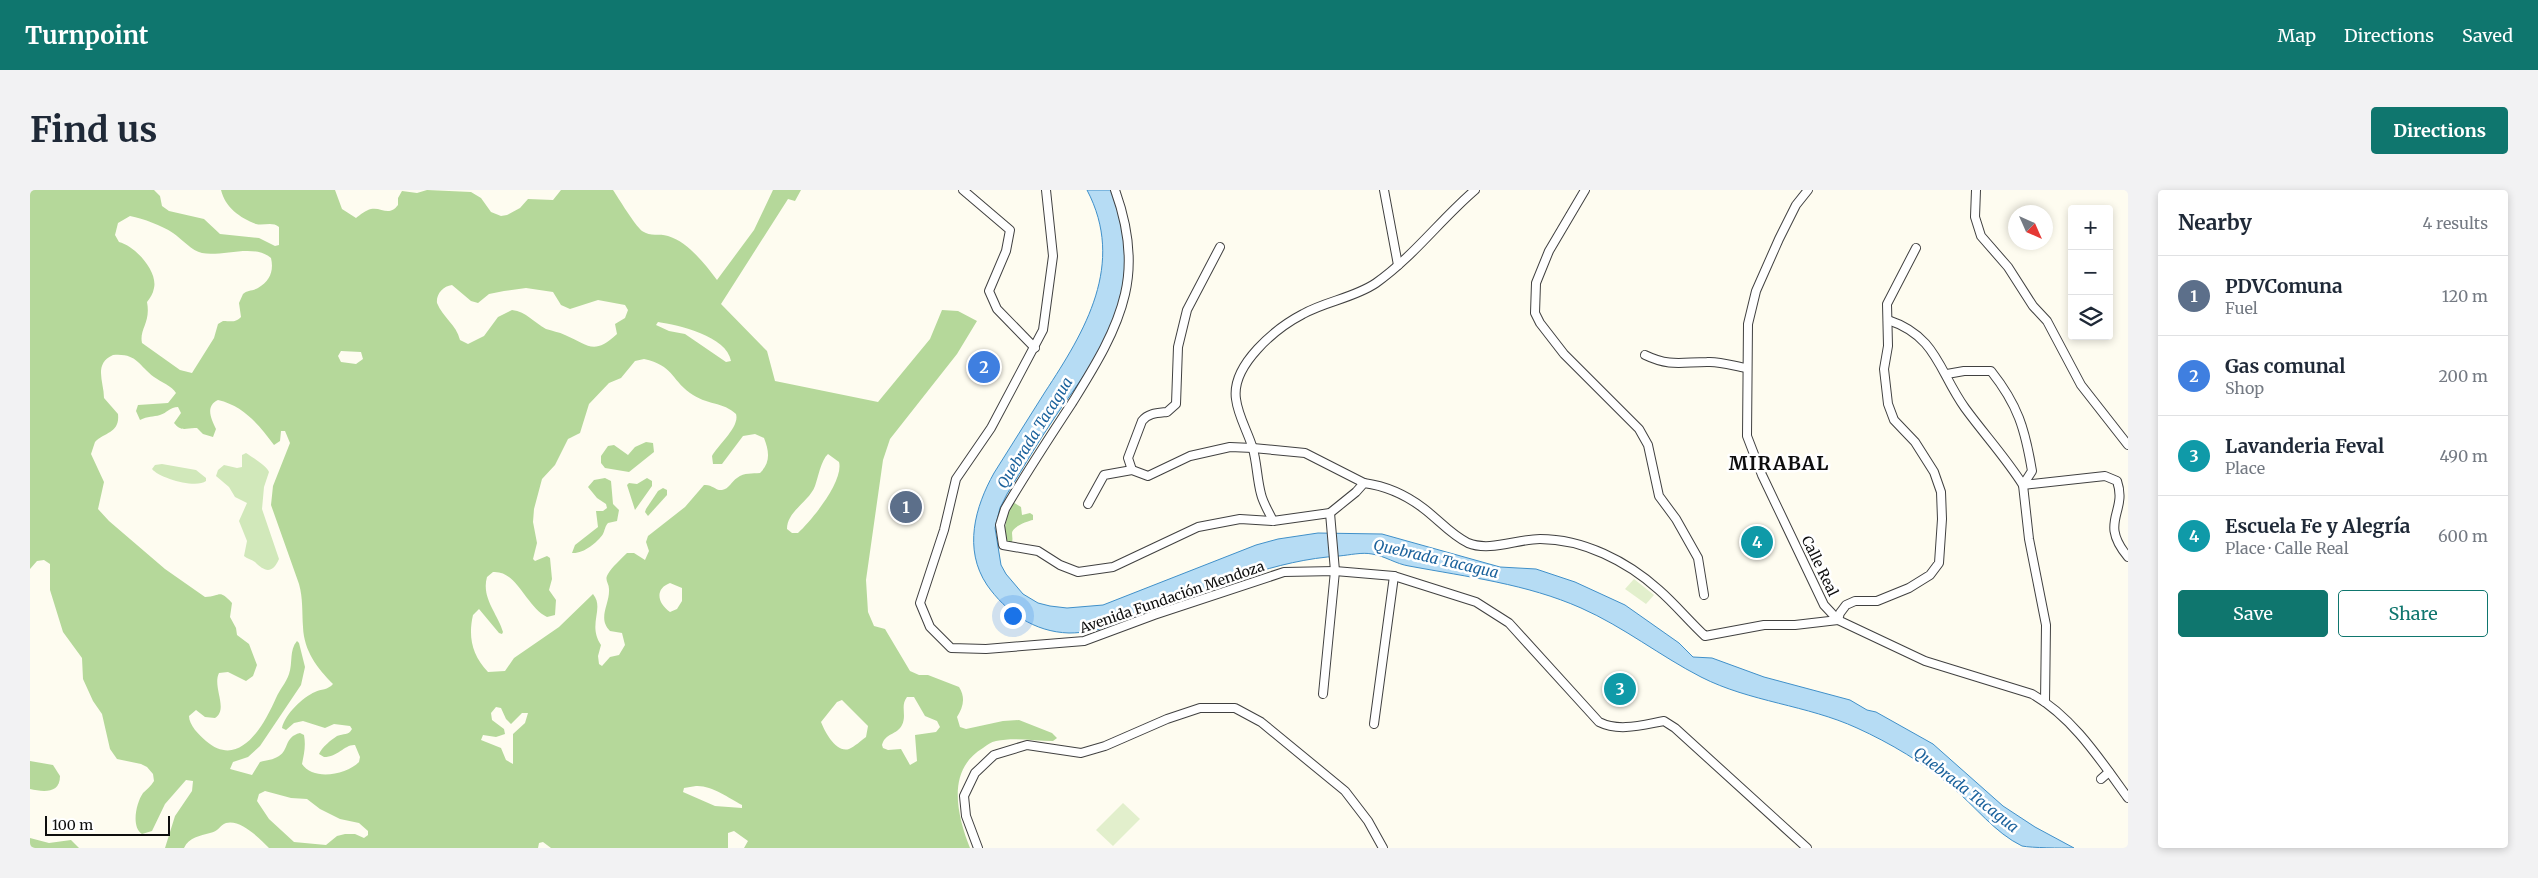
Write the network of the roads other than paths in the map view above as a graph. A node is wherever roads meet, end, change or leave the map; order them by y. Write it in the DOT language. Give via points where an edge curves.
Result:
graph roads {
  1 [pos="963,190"];
  2 [pos="1046,190"];
  3 [pos="1115,190"];
  4 [pos="1384,190"];
  5 [pos="1475,190"];
  6 [pos="1584,190"];
  7 [pos="1808,190"];
  8 [pos="1976,190"];
  9 [pos="1220,247"];
  10 [pos="1916,248"];
  11 [pos="1398,265"];
  12 [pos="1888,320"];
  13 [pos="1035,348"];
  14 [pos="1646,356"];
  15 [pos="1746,368"];
  16 [pos="1947,374"];
  17 [pos="2128,444"];
  18 [pos="1252,448"];
  19 [pos="1132,470"];
  20 [pos="1364,483"];
  21 [pos="2023,485"];
  22 [pos="1088,504"];
  23 [pos="1331,515"];
  24 [pos="1273,521"];
  25 [pos="2128,558"];
  26 [pos="1335,570"];
  27 [pos="1394,576"];
  28 [pos="1704,595"];
  29 [pos="1838,620"];
  30 [pos="1323,694"];
  31 [pos="2045,702"];
  32 [pos="1374,724"];
  33 [pos="2109,772"];
  34 [pos="2101,779"];
  35 [pos="2128,798"];
  36 [pos="978,848"];
  37 [pos="1383,848"];
  38 [pos="1807,848"];
  1 -- 13 [label="street" via="1010,230 1006,251 989,291 997,309"];
  2 -- 13 [label="street, Avenida Fundación Mendoza" via="1053,256 1043,330"];
  3 -- 24 [label="street" via="1123,212 1129,258 1125,294 1110,337 1005,509 1000,525 1001,542 1006,547 1038,551 1060,566 1078,572 1113,567 1198,527 1240,519"];
  4 -- 11 [label="street"];
  5 -- 11 [label="street"];
  6 -- 28 [label="street" via="1549,251 1536,283 1536,313 1564,354 1639,429 1648,445 1660,496 1698,558"];
  7 -- 15 [label="street, Calle Real" via="1796,205 1756,291 1748,324"];
  8 -- 17 [label="street" via="1976,217 1981,236 2008,267 2046,321 2082,385"];
  9 -- 19 [label="street" via="1187,310 1178,347 1176,404 1167,412 1156,413 1142,421 1128,458"];
  10 -- 12 [label="street" via="1886,304"];
  11 -- 18 [label="street" via="1376,284 1357,294 1304,313 1247,361 1236,382 1236,399"];
  12 -- 16 [label="street" via="1915,334 1936,355"];
  12 -- 29 [label="street" via="1884,369 1888,404 1894,420 1915,442 1934,472 1941,492 1939,564 1930,575 1909,588 1877,601 1855,601 1846,605"];
  13 -- 26 [label="street, Avenida Fundación Mendoza" via="991,428 956,479 944,530 926,581 920,603 930,627 951,648 986,649 1077,642 1284,572"];
  14 -- 15 [label="street" via="1661,363 1680,365 1709,361"];
  15 -- 29 [label="street, Calle Real" via="1747,436 1762,476 1824,605"];
  16 -- 21 [label="street" via="1956,394"];
  16 -- 21 [label="street" via="1991,371 2002,384 2017,408 2028,444 2032,471"];
  18 -- 19 [label="street" via="1230,447 1190,456 1148,476"];
  18 -- 20 [label="street" via="1305,453"];
  18 -- 24 [label="street" via="1261,495"];
  19 -- 22 [label="street" via="1104,475"];
  20 -- 23 [label="street"];
  20 -- 29 [label="street" via="1380,485 1422,507 1468,543 1484,546 1539,539 1575,542 1595,549 1641,575 1705,636 1764,625"];
  21 -- 25 [label="street" via="2105,476 2117,481 2124,499 2115,528 2116,538"];
  21 -- 31 [label="street" via="2029,539 2046,625"];
  23 -- 24 [label="street"];
  23 -- 26 [label="street"];
  26 -- 27 [label="street, Avenida Fundación Mendoza"];
  26 -- 30 [label="street"];
  27 -- 32 [label="street"];
  27 -- 38 [label="street, Avenida Fundación Mendoza" via="1476,602 1509,623 1599,722 1622,728 1664,721 1675,728"];
  29 -- 31 [label="street, Calle Real" via="1925,661 2032,694"];
  31 -- 33 [label="street, Calle Real" via="2066,720"];
  33 -- 34 [label="street"];
  33 -- 35 [label="street, Calle Real"];
  36 -- 37 [label="street" via="966,816 964,796 975,773 994,755 1027,745 1081,753 1200,708 1235,708 1261,722 1345,791"];
}
